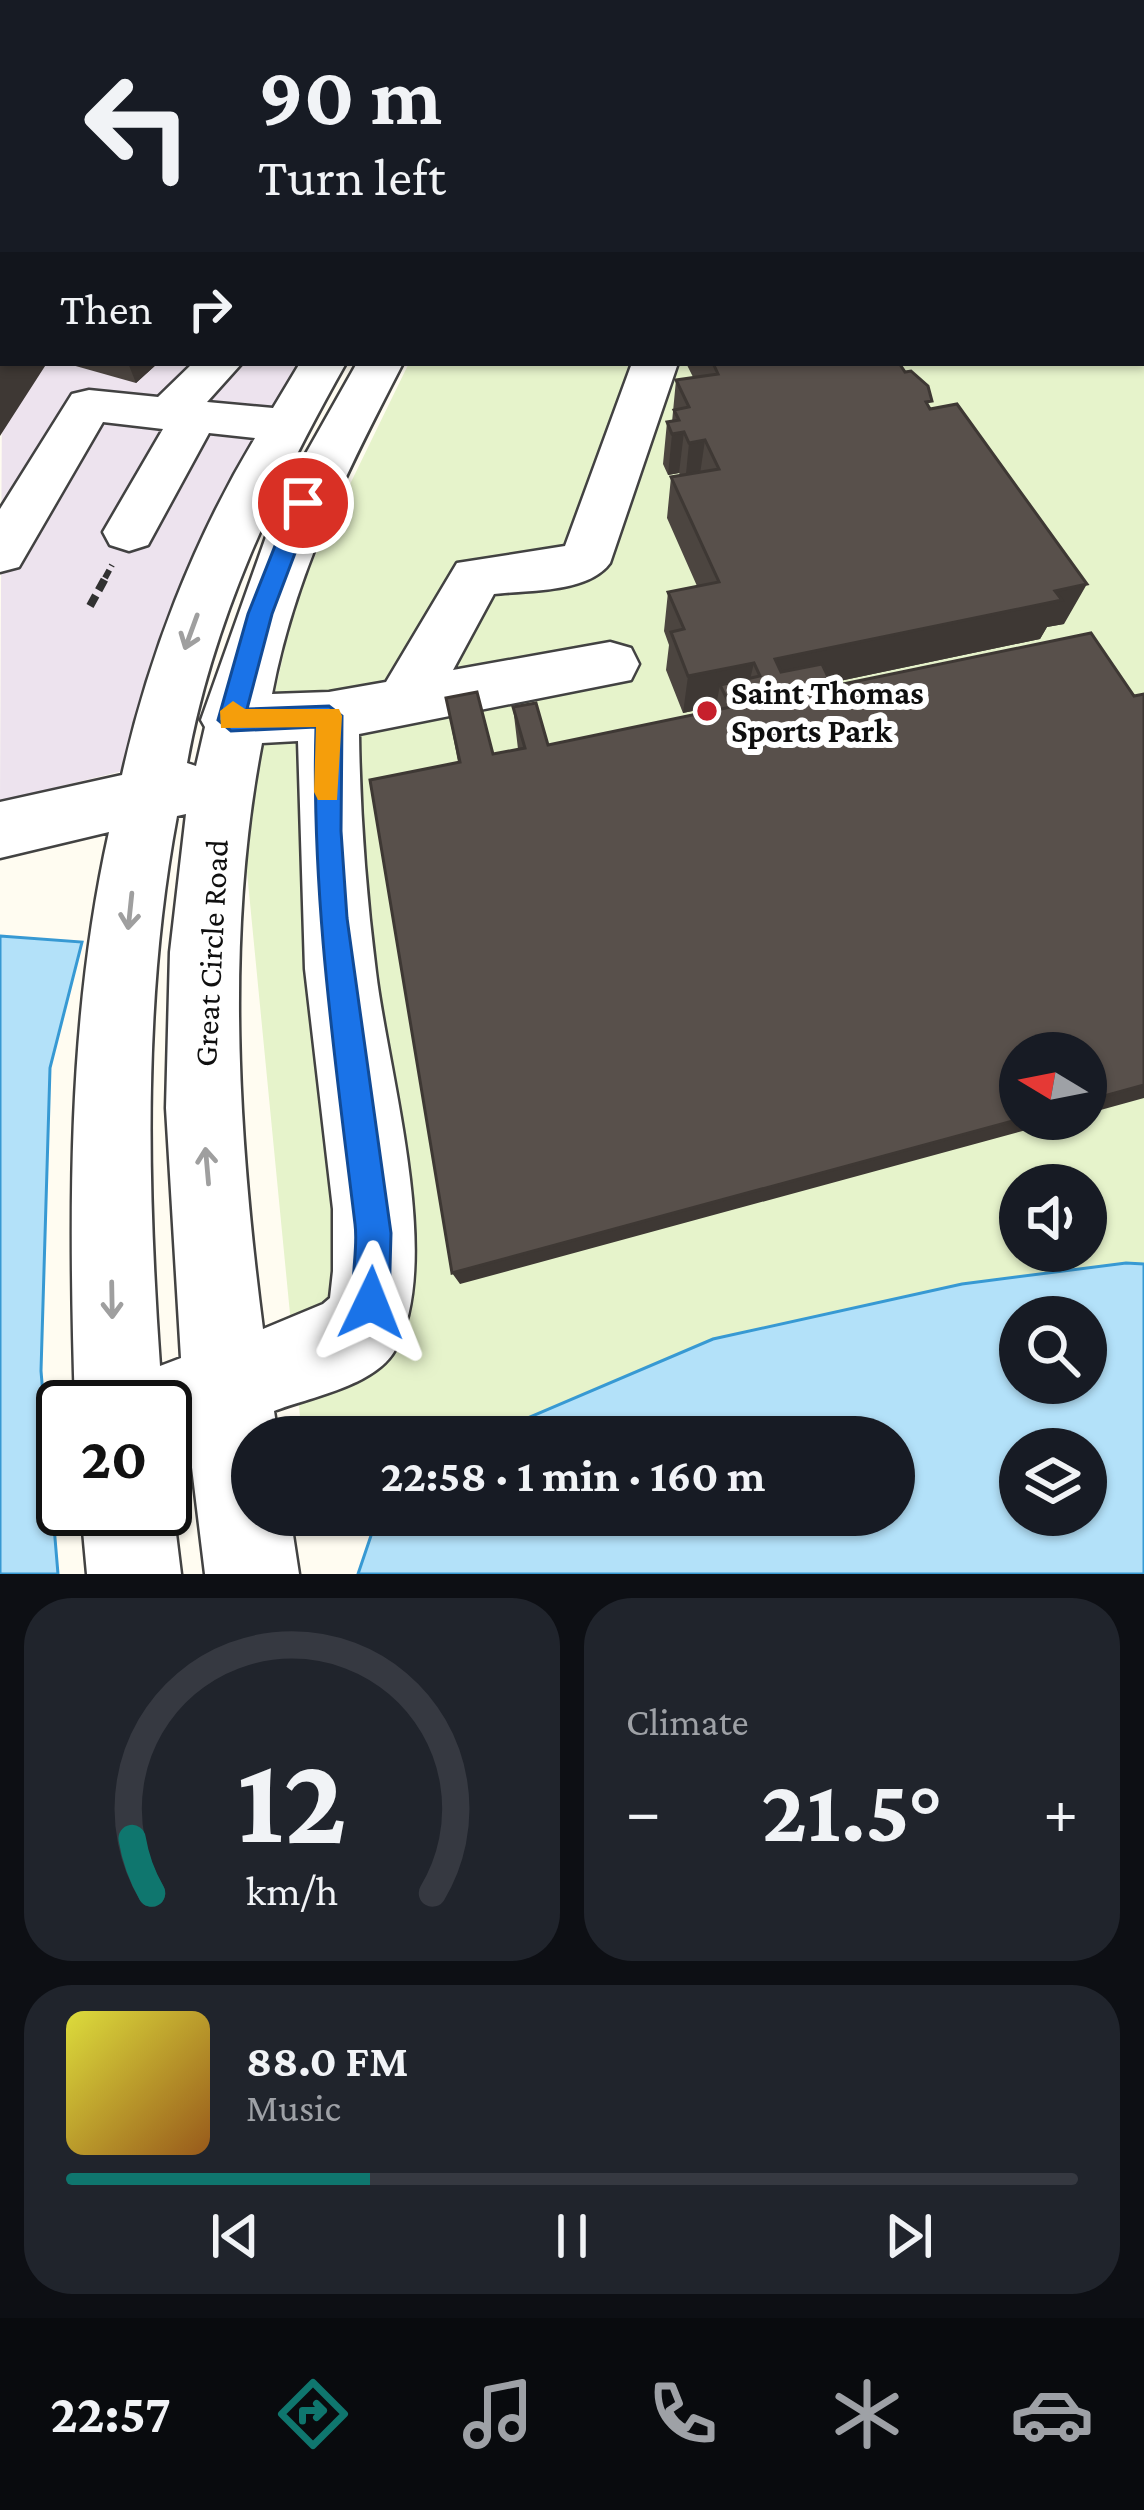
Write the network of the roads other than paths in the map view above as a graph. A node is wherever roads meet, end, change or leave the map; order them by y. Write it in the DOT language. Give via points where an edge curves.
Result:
graph roads {
  1 [pos="217,366"];
  2 [pos="321,366"];
  3 [pos="378,366"];
  4 [pos="654,366"];
  5 [pos="182,415"];
  6 [pos="282,425"];
  7 [pos="129,532"];
  8 [pos="0,554"];
  9 [pos="610,664"];
  10 [pos="405,702"];
  11 [pos="329,716"];
  12 [pos="226,750"];
  13 [pos="148,796"];
  14 [pos="0,830"];
  15 [pos="117,1380"];
  16 [pos="195,1398"];
  17 [pos="130,1536"];
  18 [pos="134,1574"];
  19 [pos="252,1574"];
  1 -- 5 [label="street"];
  2 -- 6 [label="street"];
  3 -- 12 [label="street, Great Circle Road" via="284,543"];
  4 -- 10 [label="street" via="587,557 567,567 476,577"];
  5 -- 6 [label="street"];
  5 -- 7 [label="street"];
  5 -- 8 [label="street" via="88,405"];
  6 -- 13 [label="street, one-way" via="171,685"];
  9 -- 10 [label="street"];
  10 -- 11 [label="street"];
  11 -- 12 [label="street"];
  11 -- 16 [label="street" via="332,918 374,1233 371,1303 359,1331 341,1343"];
  12 -- 13 [label="street"];
  16 -- 12 [label="street, Great Circle Road, one-way" via="204,954"];
  13 -- 14 [label="street"];
  13 -- 15 [label="street, one-way" via="128,927 112,1162"];
  16 -- 19 [label="street, Great Circle Road"];
  17 -- 18 [label="street"];
}
